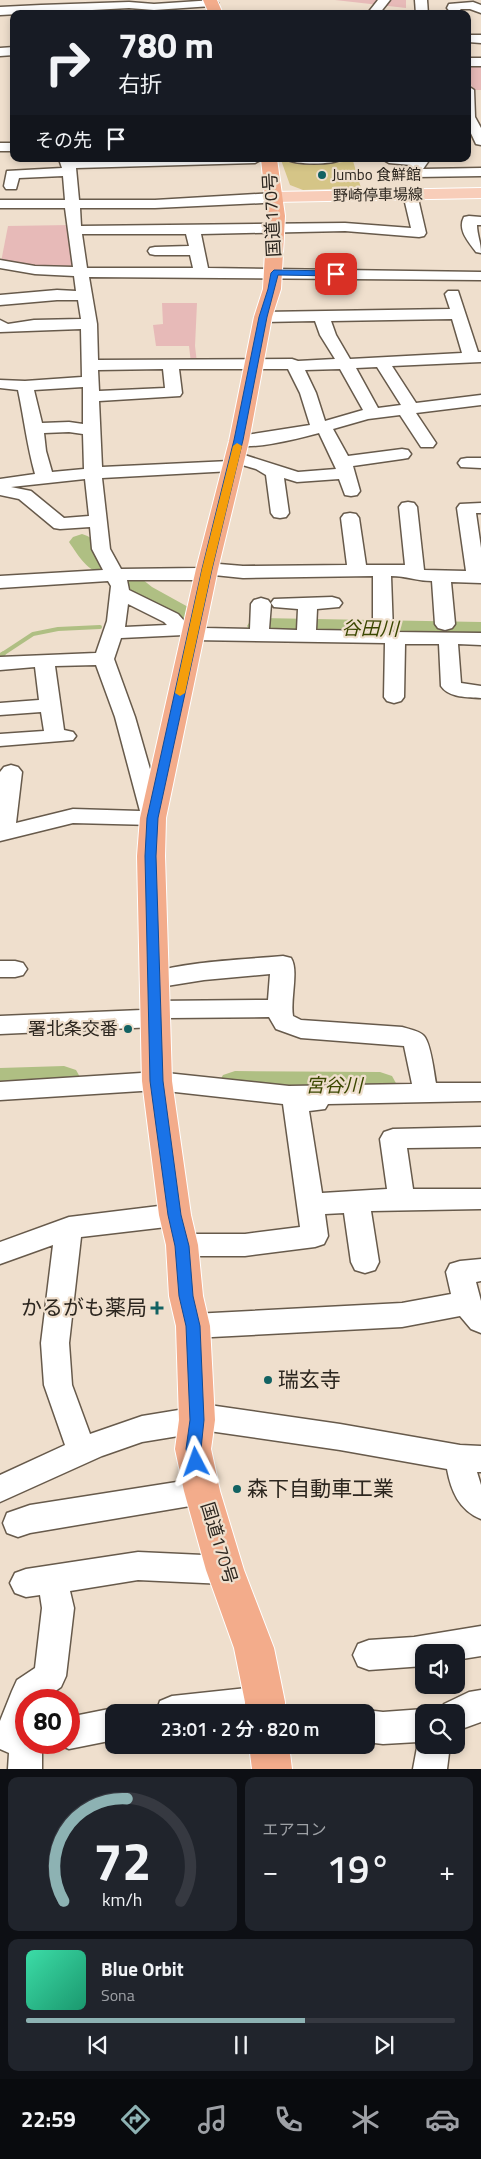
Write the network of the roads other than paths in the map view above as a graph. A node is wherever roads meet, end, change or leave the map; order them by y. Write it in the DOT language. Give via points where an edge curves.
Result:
graph roads {
  1 [pos="384,0"];
  2 [pos="213,5"];
  3 [pos="41,8"];
  4 [pos="14,10"];
  5 [pos="376,10"];
  6 [pos="455,10"];
  7 [pos="478,18"];
  8 [pos="471,92"];
  9 [pos="472,116"];
  10 [pos="480,137"];
  11 [pos="163,162"];
  12 [pos="269,162"];
  13 [pos="382,162"];
  14 [pos="420,162"];
  15 [pos="68,165"];
  16 [pos="481,172"];
  17 [pos="384,173"];
  18 [pos="10,186"];
  19 [pos="481,193"];
  20 [pos="410,194"];
  21 [pos="275,197"];
  22 [pos="0,204"];
  23 [pos="72,205"];
  24 [pos="481,221"];
  25 [pos="275,229"];
  26 [pos="74,230"];
  27 [pos="193,230"];
  28 [pos="481,249"];
  29 [pos="197,250"];
  30 [pos="155,251"];
  31 [pos="0,264"];
  32 [pos="81,272"];
  33 [pos="201,272"];
  34 [pos="481,276"];
  35 [pos="279,283"];
  36 [pos="426,286"];
  37 [pos="311,288"];
  38 [pos="453,294"];
  39 [pos="85,296"];
  40 [pos="0,300"];
  41 [pos="458,314"];
  42 [pos="322,316"];
  43 [pos="263,317"];
  44 [pos="89,324"];
  45 [pos="0,325"];
  46 [pos="476,353"];
  47 [pos="385,354"];
  48 [pos="345,362"];
  49 [pos="254,365"];
  50 [pos="171,366"];
  51 [pos="295,366"];
  52 [pos="91,381"];
  53 [pos="3,384"];
  54 [pos="25,386"];
  55 [pos="481,400"];
  56 [pos="408,409"];
  57 [pos="373,413"];
  58 [pos="321,427"];
  59 [pos="35,428"];
  60 [pos="91,430"];
  61 [pos="427,443"];
  62 [pos="235,454"];
  63 [pos="402,454"];
  64 [pos="270,468"];
  65 [pos="344,468"];
  66 [pos="93,473"];
  67 [pos="45,478"];
  68 [pos="0,485"];
  69 [pos="0,490"];
  70 [pos="351,491"];
  71 [pos="408,507"];
  72 [pos="481,508"];
  73 [pos="280,513"];
  74 [pos="350,518"];
  75 [pos="98,521"];
  76 [pos="358,570"];
  77 [pos="382,570"];
  78 [pos="415,571"];
  79 [pos="206,572"];
  80 [pos="441,576"];
  81 [pos="479,577"];
  82 [pos="0,582"];
  83 [pos="118,584"];
  84 [pos="281,603"];
  85 [pos="308,603"];
  86 [pos="332,603"];
  87 [pos="261,604"];
  88 [pos="190,631"];
  89 [pos="307,631"];
  90 [pos="447,631"];
  91 [pos="114,633"];
  92 [pos="386,633"];
  93 [pos="259,634"];
  94 [pos="481,639"];
  95 [pos="104,659"];
  96 [pos="44,661"];
  97 [pos="0,664"];
  98 [pos="481,692"];
  99 [pos="394,697"];
  100 [pos="50,705"];
  101 [pos="0,709"];
  102 [pos="0,740"];
  103 [pos="11,772"];
  104 [pos="153,818"];
  105 [pos="2,834"];
  106 [pos="154,980"];
  107 [pos="280,1008"];
  108 [pos="155,1014"];
  109 [pos="0,1025"];
  110 [pos="156,1081"];
  111 [pos="0,1091"];
  112 [pos="481,1092"];
  113 [pos="426,1093"];
  114 [pos="211,1096"];
  115 [pos="305,1099"];
  116 [pos="481,1137"];
  117 [pos="481,1199"];
  118 [pos="400,1200"];
  119 [pos="356,1202"];
  120 [pos="310,1204"];
  121 [pos="174,1215"];
  122 [pos="69,1228"];
  123 [pos="182,1246"];
  124 [pos="0,1253"];
  125 [pos="365,1262"];
  126 [pos="481,1270"];
  127 [pos="473,1312"];
  128 [pos="193,1326"];
  129 [pos="197,1420"];
  130 [pos="82,1452"];
  131 [pos="471,1458"];
  132 [pos="0,1489"];
  133 [pos="202,1490"];
  134 [pos="481,1505"];
  135 [pos="18,1523"];
  136 [pos="225,1570"];
  137 [pos="481,1641"];
  138 [pos="369,1655"];
  139 [pos="31,1689"];
  140 [pos="264,1704"];
  141 [pos="481,1706"];
  142 [pos="465,1710"];
  143 [pos="105,1726"];
  144 [pos="415,1726"];
  145 [pos="375,1727"];
  146 [pos="80,1732"];
  147 [pos="20,1754"];
  148 [pos="270,1754"];
  149 [pos="432,1754"];
  150 [pos="24,1769"];
  151 [pos="272,1769"];
  152 [pos="430,1769"];
  1 -- 5 [label="street"];
  2 -- 3 [label="street"];
  3 -- 4 [label="street"];
  6 -- 7 [label="street" via="453,6 473,5"];
  8 -- 9 [label="street"];
  9 -- 10 [label="street"];
  11 -- 15 [label="street"];
  12 -- 21 [label="highway, 国道170号"];
  13 -- 17 [label="street"];
  14 -- 16 [label="street" via="416,174"];
  15 -- 18 [label="street" via="12,174"];
  15 -- 23 [label="street"];
  19 -- 20 [label="main road, 野崎停車場線"];
  20 -- 21 [label="main road, 野崎停車場線"];
  20 -- 25 [label="street" via="419,233 360,233 345,227"];
  21 -- 23 [label="street" via="263,200 209,195"];
  21 -- 25 [label="highway, 国道170号"];
  22 -- 23 [label="street"];
  23 -- 26 [label="street"];
  24 -- 28 [label="street" via="469,220 470,233"];
  25 -- 27 [label="street"];
  25 -- 35 [label="highway, 国道170号"];
  26 -- 27 [label="street"];
  26 -- 32 [label="street"];
  27 -- 29 [label="street"];
  29 -- 30 [label="street"];
  29 -- 33 [label="street"];
  31 -- 32 [label="street"];
  32 -- 33 [label="street"];
  32 -- 39 [label="street"];
  33 -- 35 [label="street"];
  34 -- 35 [label="street" via="426,274"];
  35 -- 43 [label="highway, 国道170号"];
  36 -- 37 [label="street"];
  38 -- 41 [label="street"];
  39 -- 40 [label="street"];
  39 -- 44 [label="street"];
  41 -- 42 [label="street"];
  41 -- 46 [label="street"];
  42 -- 43 [label="street"];
  42 -- 48 [label="street" via="328,337"];
  43 -- 49 [label="highway, 国道170号"];
  44 -- 45 [label="street" via="34,325 4,330"];
  44 -- 52 [label="street"];
  46 -- 47 [label="street"];
  47 -- 48 [label="street"];
  47 -- 56 [label="street"];
  48 -- 51 [label="street"];
  48 -- 57 [label="street"];
  49 -- 50 [label="street"];
  49 -- 51 [label="street"];
  49 -- 62 [label="highway, 国道170号"];
  50 -- 52 [label="street"];
  50 -- 52 [label="street" via="174,393"];
  51 -- 58 [label="street"];
  52 -- 54 [label="street"];
  52 -- 60 [label="street"];
  53 -- 54 [label="street"];
  54 -- 59 [label="street"];
  55 -- 56 [label="street"];
  56 -- 57 [label="street"];
  56 -- 61 [label="street"];
  57 -- 58 [label="street"];
  58 -- 62 [label="street" via="263,439"];
  58 -- 65 [label="street"];
  59 -- 60 [label="street"];
  59 -- 67 [label="street" via="37,452"];
  60 -- 66 [label="street"];
  62 -- 64 [label="street"];
  62 -- 66 [label="street" via="145,479"];
  62 -- 79 [label="highway, 国道170号"];
  63 -- 65 [label="street"];
  64 -- 65 [label="street" via="297,478"];
  64 -- 73 [label="street" via="274,473"];
  65 -- 70 [label="street"];
  66 -- 67 [label="street"];
  66 -- 75 [label="street"];
  67 -- 68 [label="street"];
  69 -- 75 [label="street" via="25,495 60,524"];
  71 -- 78 [label="street"];
  72 -- 81 [label="street" via="466,508"];
  74 -- 76 [label="street"];
  75 -- 83 [label="street" via="101,549"];
  76 -- 77 [label="street"];
  76 -- 79 [label="street"];
  77 -- 78 [label="street"];
  77 -- 92 [label="street"];
  78 -- 80 [label="street" via="419,576"];
  79 -- 83 [label="street"];
  79 -- 88 [label="highway, 国道170号"];
  80 -- 81 [label="street"];
  80 -- 90 [label="street"];
  82 -- 83 [label="street"];
  83 -- 88 [label="street"];
  83 -- 91 [label="street"];
  84 -- 85 [label="street"];
  85 -- 86 [label="street"];
  85 -- 89 [label="street"];
  87 -- 93 [label="street"];
  88 -- 91 [label="street"];
  88 -- 93 [label="street"];
  88 -- 104 [label="highway, 国道170号"];
  89 -- 92 [label="street"];
  89 -- 93 [label="street"];
  90 -- 92 [label="street"];
  90 -- 94 [label="street"];
  90 -- 98 [label="street" via="451,686"];
  91 -- 95 [label="street"];
  92 -- 99 [label="street"];
  95 -- 96 [label="street"];
  95 -- 104 [label="street" via="125,717"];
  96 -- 97 [label="street"];
  96 -- 100 [label="street"];
  100 -- 101 [label="street"];
  100 -- 102 [label="street" via="61,737"];
  103 -- 105 [label="street"];
  104 -- 105 [label="street" via="72,816"];
  104 -- 106 [label="highway, 国道170号"];
  106 -- 107 [label="street" via="283,964"];
  106 -- 108 [label="highway, 国道170号"];
  107 -- 108 [label="street"];
  107 -- 113 [label="street" via="282,1019 288,1025 301,1029 402,1036 415,1041"];
  108 -- 109 [label="street"];
  108 -- 110 [label="highway, 国道170号"];
  110 -- 111 [label="street"];
  110 -- 115 [label="street"];
  110 -- 121 [label="highway, 国道170号"];
  112 -- 113 [label="street"];
  113 -- 115 [label="street"];
  114 -- 115 [label="street"];
  115 -- 120 [label="street"];
  116 -- 118 [label="street" via="393,1139"];
  117 -- 118 [label="street"];
  118 -- 119 [label="street"];
  119 -- 120 [label="street"];
  119 -- 125 [label="street"];
  120 -- 123 [label="street" via="315,1236 245,1245"];
  121 -- 122 [label="street"];
  121 -- 123 [label="highway, 国道170号"];
  122 -- 124 [label="street"];
  122 -- 130 [label="street" via="55,1344 58,1385"];
  123 -- 128 [label="highway, 国道170号" via="186,1296"];
  126 -- 127 [label="street" via="460,1272"];
  127 -- 128 [label="street"];
  128 -- 129 [label="highway, 国道170号"];
  129 -- 130 [label="street" via="142,1429"];
  129 -- 131 [label="street" via="209,1418"];
  129 -- 133 [label="highway, 国道170号" via="193,1449"];
  130 -- 132 [label="street"];
  131 -- 134 [label="street" via="465,1486 472,1499"];
  133 -- 135 [label="street"];
  133 -- 136 [label="highway, 国道170号"];
  136 -- 139 [label="street" via="138,1566 39,1581 58,1608 50,1676"];
  136 -- 140 [label="highway, 国道170号" via="254,1648"];
  137 -- 138 [label="street" via="414,1652"];
  141 -- 142 [label="street"];
  143 -- 146 [label="street"];
  144 -- 145 [label="street"];
  147 -- 150 [label="street"];
  148 -- 151 [label="highway"];
  149 -- 152 [label="street"];
}
